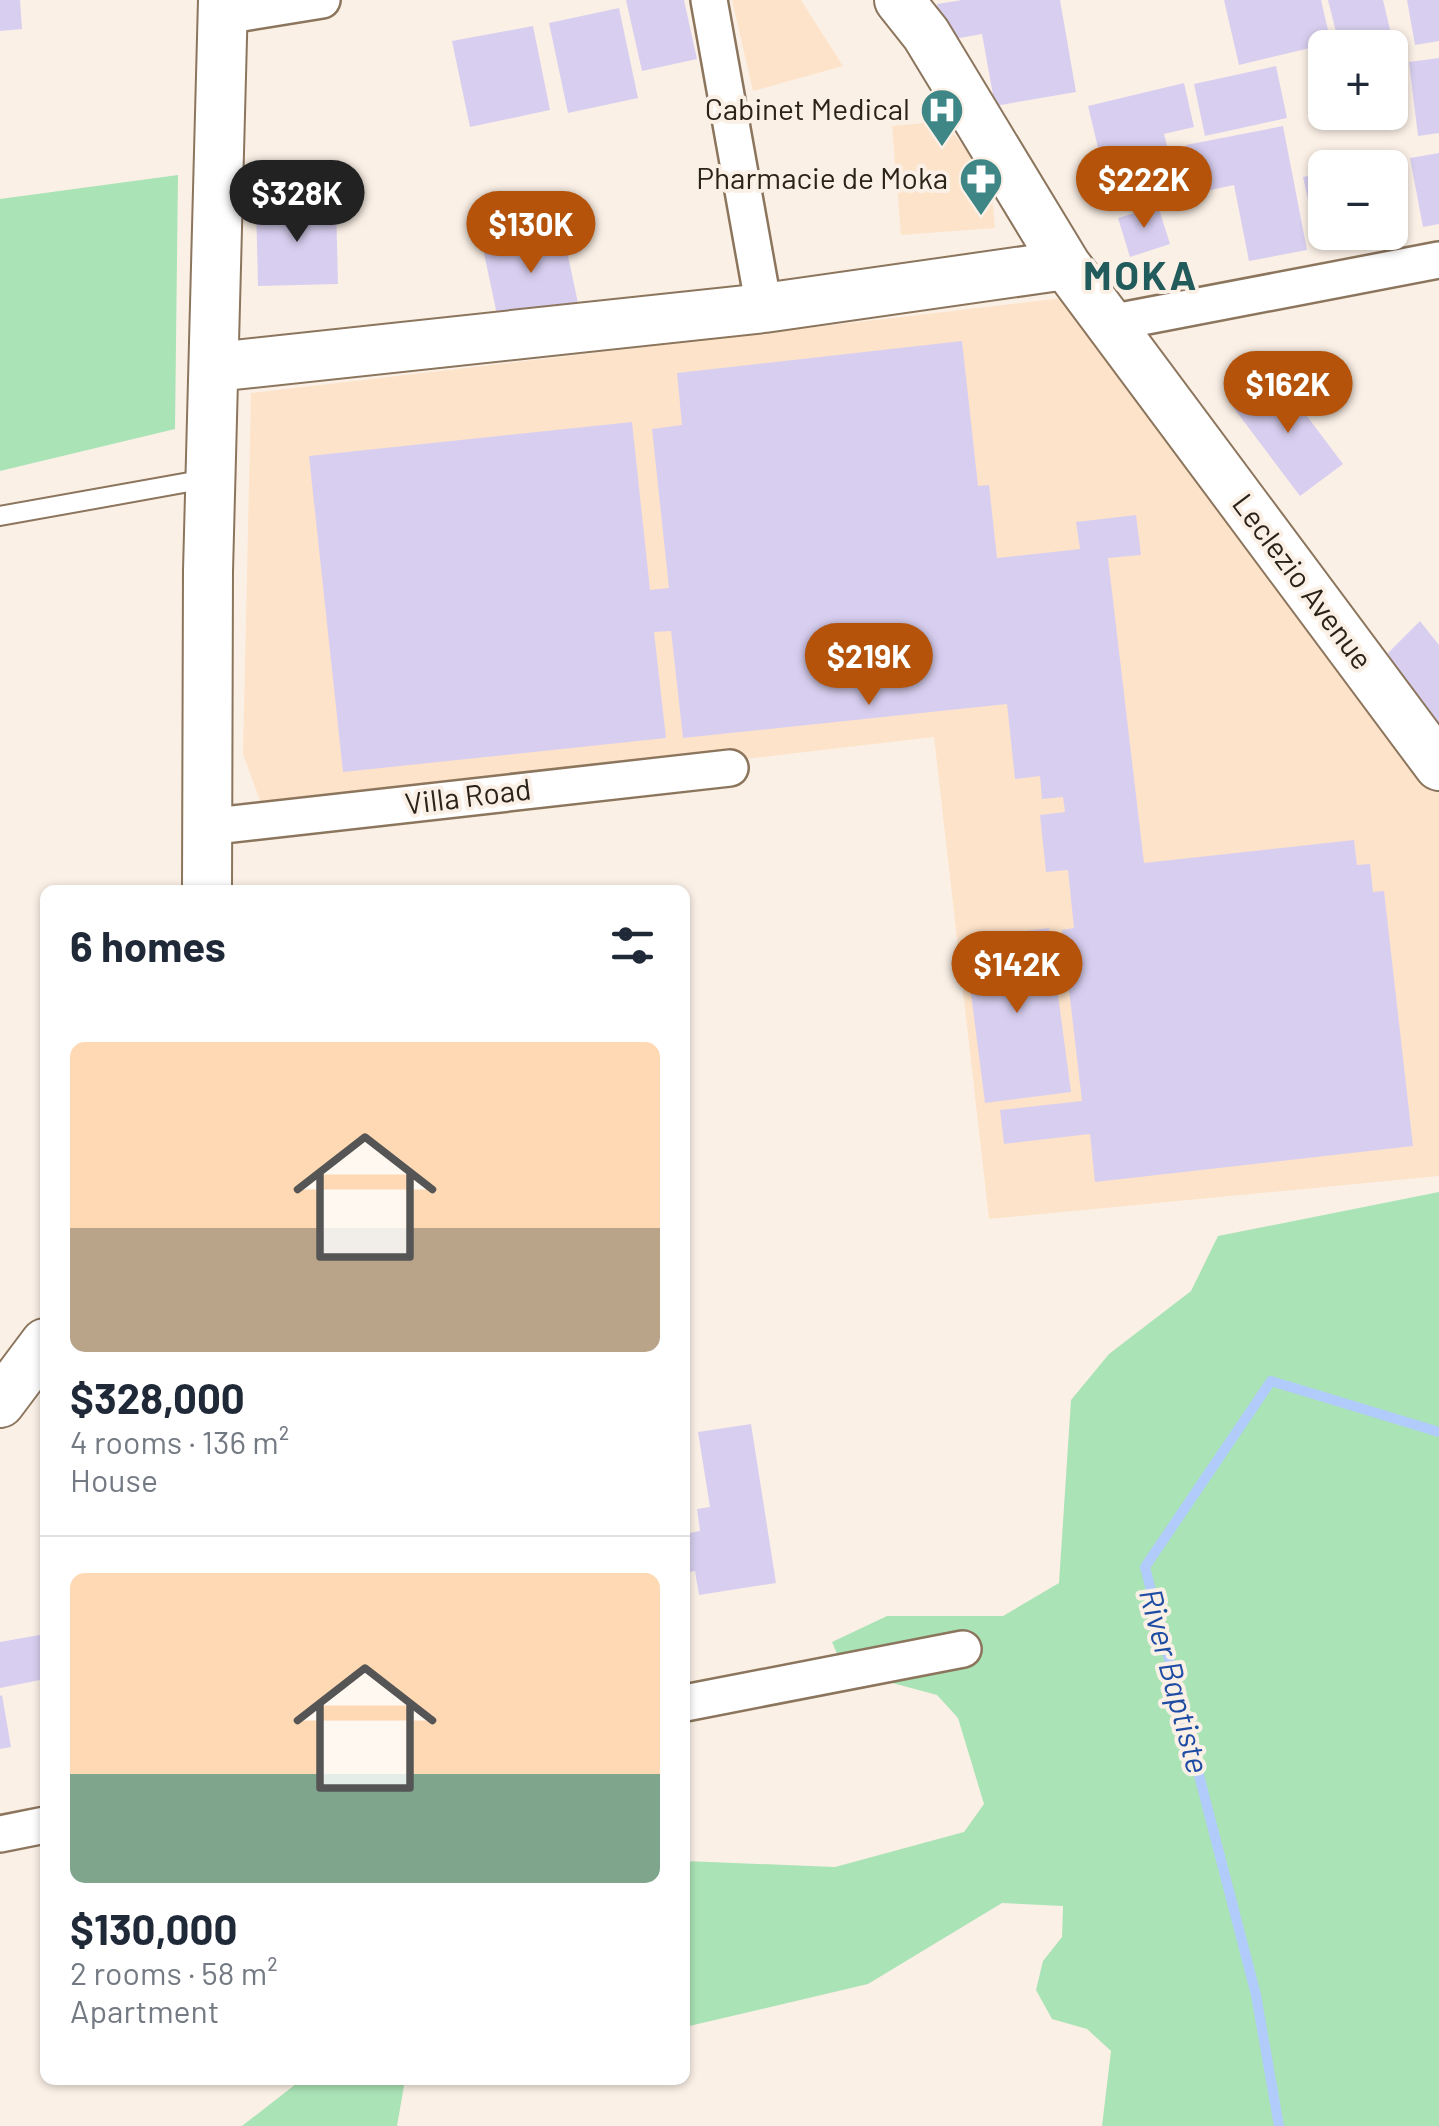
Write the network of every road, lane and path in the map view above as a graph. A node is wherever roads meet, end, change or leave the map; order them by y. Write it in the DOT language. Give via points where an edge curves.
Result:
graph roads {
  1 [pos="322,0"];
  2 [pos="709,0"];
  3 [pos="899,0"];
  4 [pos="223,8"];
  5 [pos="1439,260"];
  6 [pos="1066,265"];
  7 [pos="764,308"];
  8 [pos="1110,323"];
  9 [pos="214,367"];
  10 [pos="211,478"];
  11 [pos="0,516"];
  12 [pos="1439,766"];
  13 [pos="730,768"];
  14 [pos="206,827"];
  15 [pos="207,885"];
  16 [pos="40,1350"];
  17 [pos="0,1403"];
  18 [pos="964,1649"];
  19 [pos="690,1701"];
  20 [pos="40,1826"];
  21 [pos="0,1834"];
  1 -- 4 [label="street"];
  2 -- 7 [label="street"];
  3 -- 6 [label="main road, Leclezio Avenue"];
  4 -- 9 [label="main road"];
  5 -- 8 [label="street"];
  6 -- 7 [label="main road"];
  6 -- 8 [label="main road, Leclezio Avenue"];
  7 -- 9 [label="main road"];
  8 -- 12 [label="main road, Leclezio Avenue"];
  9 -- 10 [label="main road"];
  10 -- 11 [label="lane"];
  10 -- 14 [label="main road"];
  13 -- 14 [label="street, Villa Road"];
  14 -- 15 [label="main road"];
  16 -- 17 [label="main road"];
  18 -- 19 [label="street"];
  20 -- 21 [label="street"];
}
